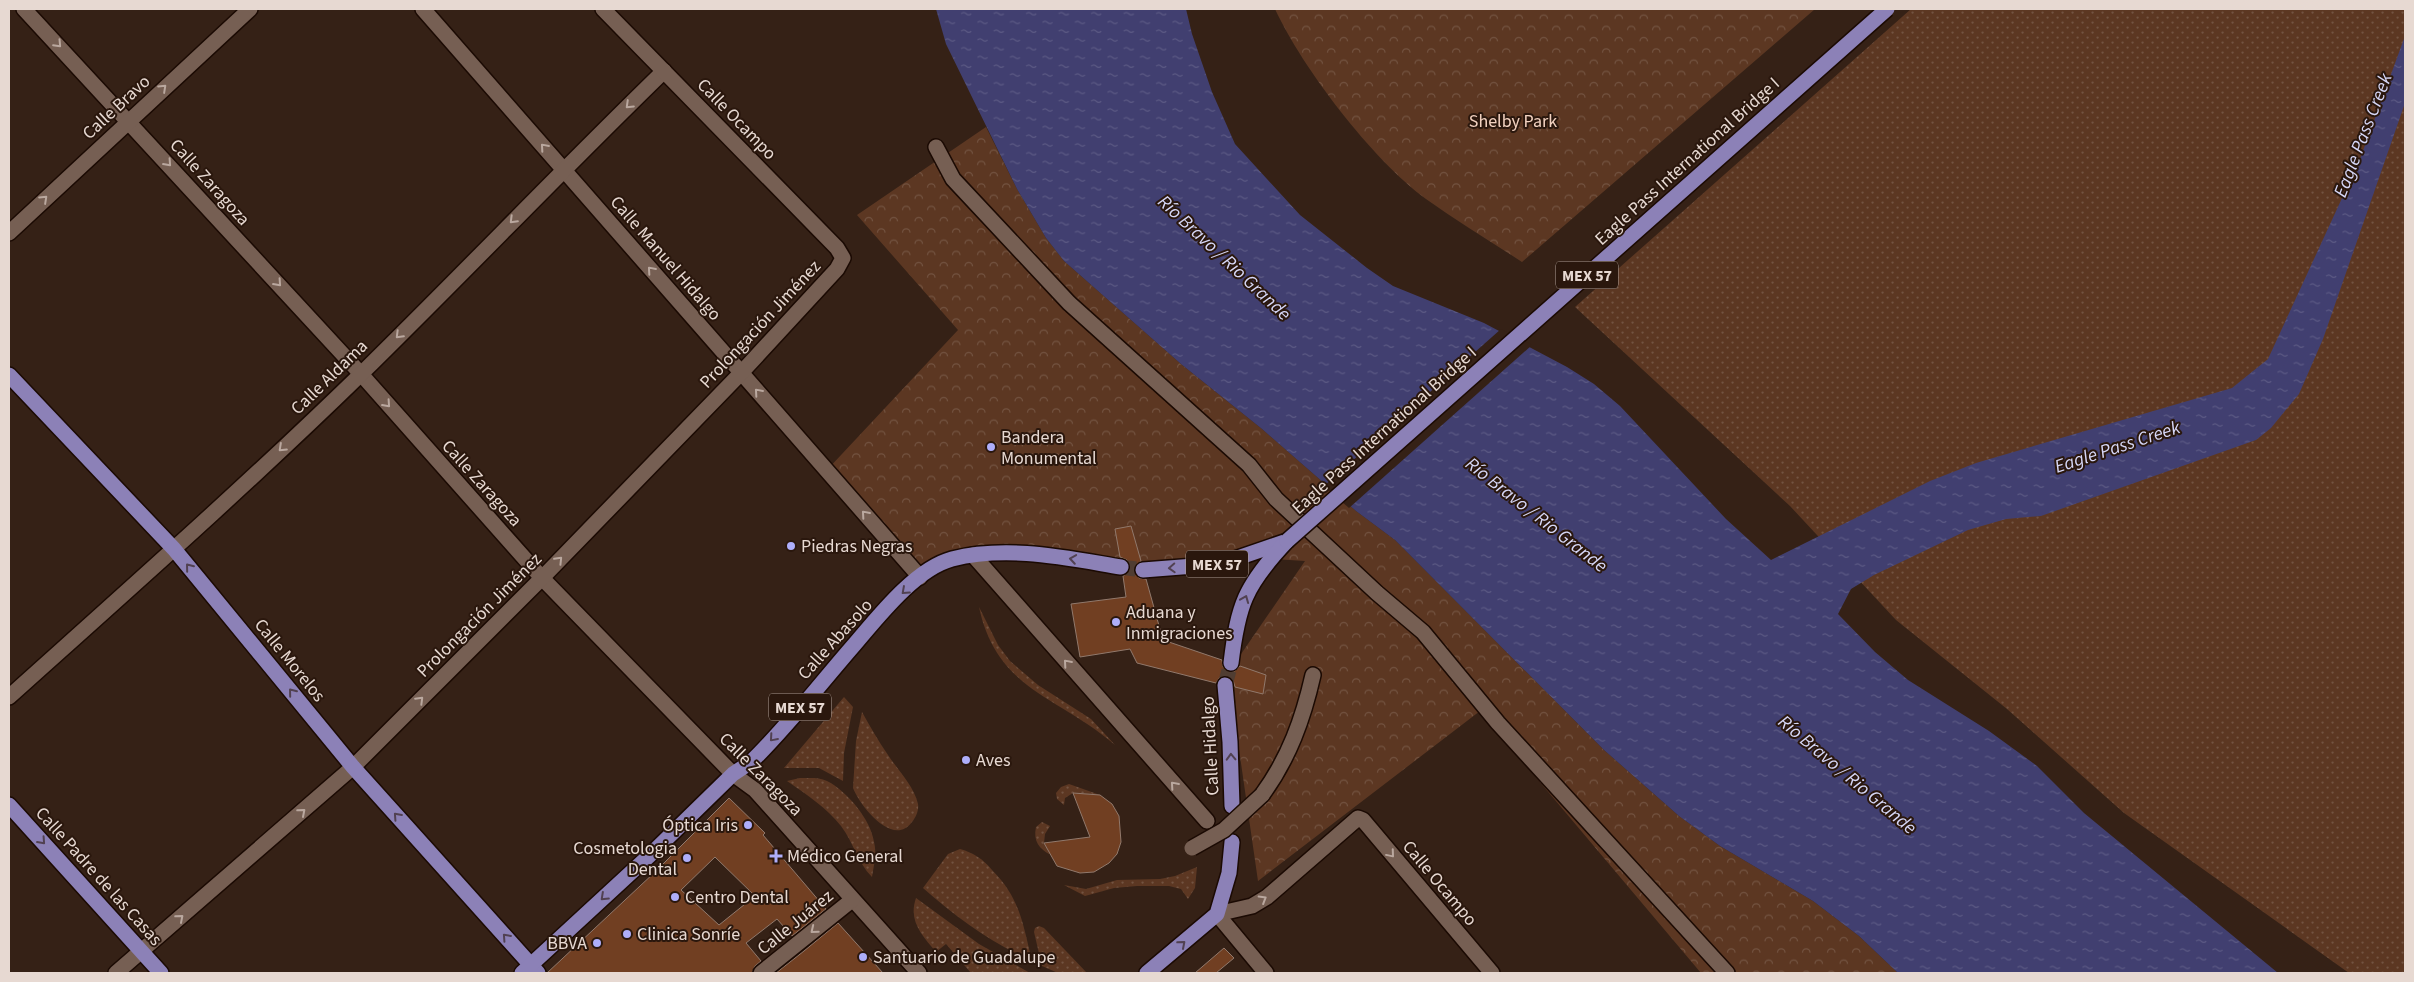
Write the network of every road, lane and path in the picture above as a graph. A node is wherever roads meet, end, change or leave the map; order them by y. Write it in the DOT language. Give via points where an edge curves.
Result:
graph roads {
  1 [pos="24,9"];
  2 [pos="250,9"];
  3 [pos="423,9"];
  4 [pos="603,9"];
  5 [pos="1887,9"];
  6 [pos="664,71"];
  7 [pos="129,120"];
  8 [pos="936,147"];
  9 [pos="563,169"];
  10 [pos="9,233"];
  11 [pos="843,258"];
  12 [pos="741,373"];
  13 [pos="361,374"];
  14 [pos="9,375"];
  15 [pos="1287,541"];
  16 [pos="174,549"];
  17 [pos="973,555"];
  18 [pos="1122,567"];
  19 [pos="1143,570"];
  20 [pos="920,577"];
  21 [pos="542,578"];
  22 [pos="1231,663"];
  23 [pos="1313,675"];
  24 [pos="1225,685"];
  25 [pos="9,697"];
  26 [pos="353,767"];
  27 [pos="733,774"];
  28 [pos="9,805"];
  29 [pos="1232,806"];
  30 [pos="1207,821"];
  31 [pos="1230,846"];
  32 [pos="1192,848"];
  33 [pos="852,900"];
  34 [pos="1217,914"];
  35 [pos="142,951"];
  36 [pos="530,971"];
  37 [pos="116,973"];
  38 [pos="161,973"];
  39 [pos="761,973"];
  40 [pos="919,973"];
  41 [pos="1147,973"];
  42 [pos="1266,973"];
  43 [pos="1492,973"];
  44 [pos="1727,973"];
  1 -- 7 [label="street, Calle Zaragoza, one-way"];
  7 -- 2 [label="street, Calle Bravo, one-way"];
  9 -- 3 [label="street, Calle Manuel Hidalgo, one-way"];
  4 -- 6 [label="street, Calle Ocampo"];
  5 -- 15 [label="main road, Eagle Pass International Bridge I / MEX 57, bridge"];
  6 -- 9 [label="street, Calle Aldama, one-way"];
  6 -- 11 [label="street, Calle Ocampo" via="837,248"];
  10 -- 7 [label="street, Calle Bravo, one-way"];
  7 -- 13 [label="street, Calle Zaragoza, one-way"];
  8 -- 44 [label="street" via="953,179 1069,303 1249,466 1276,499 1423,632 1498,723"];
  12 -- 9 [label="street, Calle Manuel Hidalgo, one-way"];
  9 -- 13 [label="street, Calle Aldama, one-way"];
  11 -- 12 [label="street, Prolongación Jiménez" via="837,269"];
  20 -- 12 [label="street, Calle Manuel Hidalgo, one-way"];
  21 -- 12 [label="street, Prolongación Jiménez, one-way"];
  13 -- 16 [label="street, Calle Aldama, one-way"];
  13 -- 21 [label="street, Calle Zaragoza, one-way"];
  14 -- 16 [label="main road, Calle Morelos"];
  15 -- 19 [label="main road, MEX 57, one-way" via="1220,564"];
  22 -- 15 [label="main road, MEX 57, one-way" via="1235,628 1253,580"];
  16 -- 25 [label="street, Calle Aldama"];
  26 -- 16 [label="main road, Calle Morelos, one-way"];
  18 -- 17 [label="main road, Calle Abasolo / MEX 57, one-way" via="1026,553"];
  17 -- 20 [label="main road, Calle Abasolo / MEX 57" via="940,564"];
  30 -- 17 [label="street, one-way"];
  20 -- 27 [label="main road, Calle Abasolo / MEX 57, one-way" via="871,626 755,759"];
  26 -- 21 [label="street, Prolongación Jiménez, one-way"];
  21 -- 27 [label="street, Calle Zaragoza"];
  23 -- 32 [label="street, bridge" via="1300,726 1262,795 1224,830"];
  29 -- 24 [label="main road, Calle Hidalgo, one-way"];
  35 -- 26 [label="street, Prolongación Jiménez, one-way"];
  36 -- 26 [label="main road, Calle Morelos, one-way"];
  27 -- 33 [label="street, Calle Zaragoza" via="755,790"];
  27 -- 36 [label="main road, Calle Abasolo / MEX 57, one-way"];
  28 -- 35 [label="main road, Calle Padre de las Casas, one-way"];
  31 -- 34 [label="main road" via="1225,890"];
  33 -- 39 [label="street, Calle Juárez, one-way"];
  33 -- 40 [label="street, Calle Zaragoza"];
  41 -- 34 [label="main road, one-way"];
  34 -- 42 [label="street"];
  34 -- 43 [label="street, Calle Ocampo, one-way" via="1252,906 1267,897 1358,818"];
  35 -- 37 [label="street, Prolongación Jiménez"];
  35 -- 38 [label="main road, Calle Padre de las Casas"];
}
